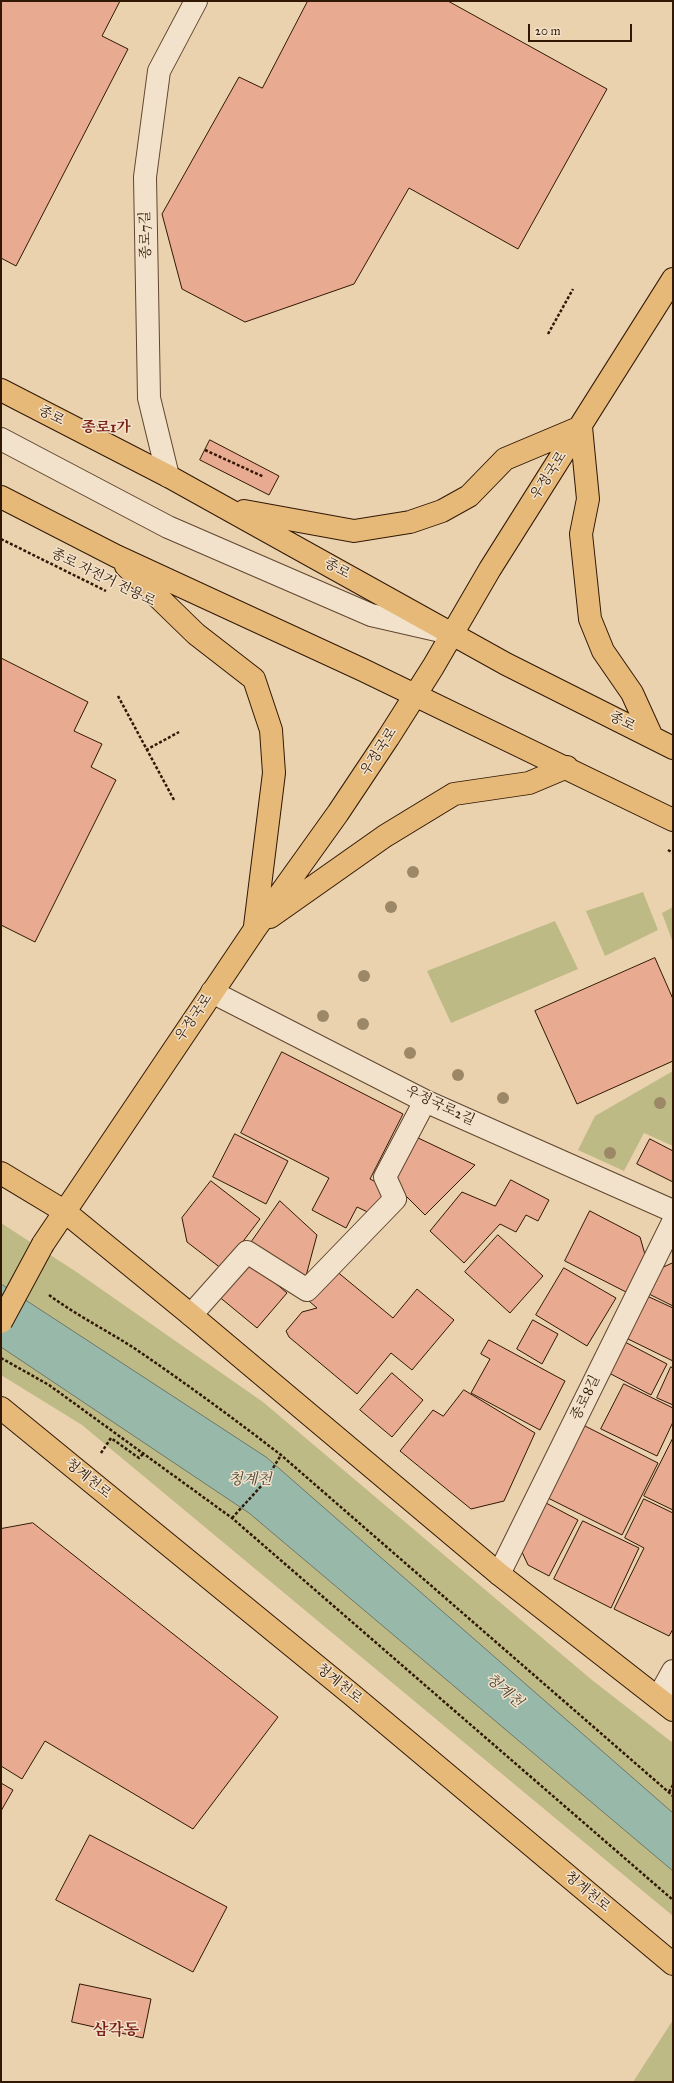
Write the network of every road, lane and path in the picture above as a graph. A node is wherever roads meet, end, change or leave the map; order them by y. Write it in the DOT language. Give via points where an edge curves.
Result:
graph roads {
  1 [pos="196,1"];
  2 [pos="673,279"];
  3 [pos="573,289"];
  4 [pos="548,334"];
  5 [pos="1,390"];
  6 [pos="581,427"];
  7 [pos="1,439"];
  8 [pos="205,450"];
  9 [pos="168,476"];
  10 [pos="264,477"];
  11 [pos="1,497"];
  12 [pos="227,508"];
  13 [pos="1,539"];
  14 [pos="116,556"];
  15 [pos="112,594"];
  16 [pos="452,633"];
  17 [pos="118,696"];
  18 [pos="414,696"];
  19 [pos="179,732"];
  20 [pos="652,736"];
  21 [pos="673,748"];
  22 [pos="146,750"];
  23 [pos="567,767"];
  24 [pos="174,800"];
  25 [pos="673,820"];
  26 [pos="255,929"];
  27 [pos="212,992"];
  28 [pos="425,1101"];
  29 [pos="1,1173"];
  30 [pos="673,1210"];
  31 [pos="64,1211"];
  32 [pos="673,1222"];
  33 [pos="48,1293"];
  34 [pos="191,1315"];
  35 [pos="1,1322"];
  36 [pos="1,1358"];
  37 [pos="1,1408"];
  38 [pos="144,1453"];
  39 [pos="100,1455"];
  40 [pos="281,1455"];
  41 [pos="232,1518"];
  42 [pos="499,1574"];
  43 [pos="673,1671"];
  44 [pos="665,1704"];
  45 [pos="673,1785"];
  46 [pos="669,1792"];
  47 [pos="673,1796"];
  48 [pos="673,1900"];
  49 [pos="673,1964"];
  1 -- 9 [label="street, 종로7길" via="159,71 145,177 149,398"];
  2 -- 6 [label="main road, 우정국로"];
  3 -- 4 [label="path"];
  5 -- 9 [label="main road, 종로"];
  6 -- 12 [label="main road" via="505,459 469,496 442,511 410,522 354,531"];
  6 -- 16 [label="main road, 우정국로"];
  6 -- 20 [label="main road" via="588,499 581,534 590,619 603,651 632,693"];
  7 -- 16 [label="street" via="168,527 371,615"];
  8 -- 10 [label="path"];
  9 -- 12 [label="main road, 종로"];
  11 -- 14 [label="main road"];
  12 -- 16 [label="main road, 종로"];
  13 -- 15 [label="path, 종로 자전거 전용로"];
  14 -- 18 [label="main road"];
  14 -- 26 [label="main road" via="196,634 254,679 271,730 274,773"];
  16 -- 18 [label="main road, 우정국로"];
  16 -- 20 [label="main road, 종로" via="506,664"];
  17 -- 22 [label="path"];
  18 -- 23 [label="main road"];
  18 -- 26 [label="main road, 우정국로" via="338,813"];
  19 -- 22 [label="path"];
  20 -- 21 [label="main road, 종로"];
  22 -- 24 [label="path"];
  23 -- 25 [label="main road"];
  23 -- 26 [label="main road" via="529,783 454,794 384,836"];
  26 -- 27 [label="main road, 우정국로"];
  27 -- 28 [label="street, 우정국로2길"];
  27 -- 31 [label="main road, 우정국로"];
  28 -- 30 [label="street, 우정국로2길"];
  28 -- 34 [label="street" via="384,1177 395,1199 307,1290 247,1252"];
  29 -- 31 [label="main road"];
  31 -- 34 [label="main road"];
  31 -- 35 [label="main road, 우정국로, bridge"];
  32 -- 42 [label="street, 종로8길"];
  33 -- 40 [label="path" via="65,1307 132,1347 222,1409"];
  34 -- 42 [label="main road"];
  36 -- 38 [label="path" via="49,1385"];
  37 -- 49 [label="main road, 청계천로" via="350,1694"];
  38 -- 39 [label="path" via="139,1458 110,1438"];
  38 -- 41 [label="path"];
  40 -- 41 [label="path" via="264,1483"];
  40 -- 46 [label="path"];
  41 -- 48 [label="path"];
  42 -- 44 [label="main road"];
  43 -- 44 [label="street"];
  45 -- 46 [label="path"];
  46 -- 47 [label="path"];
}
